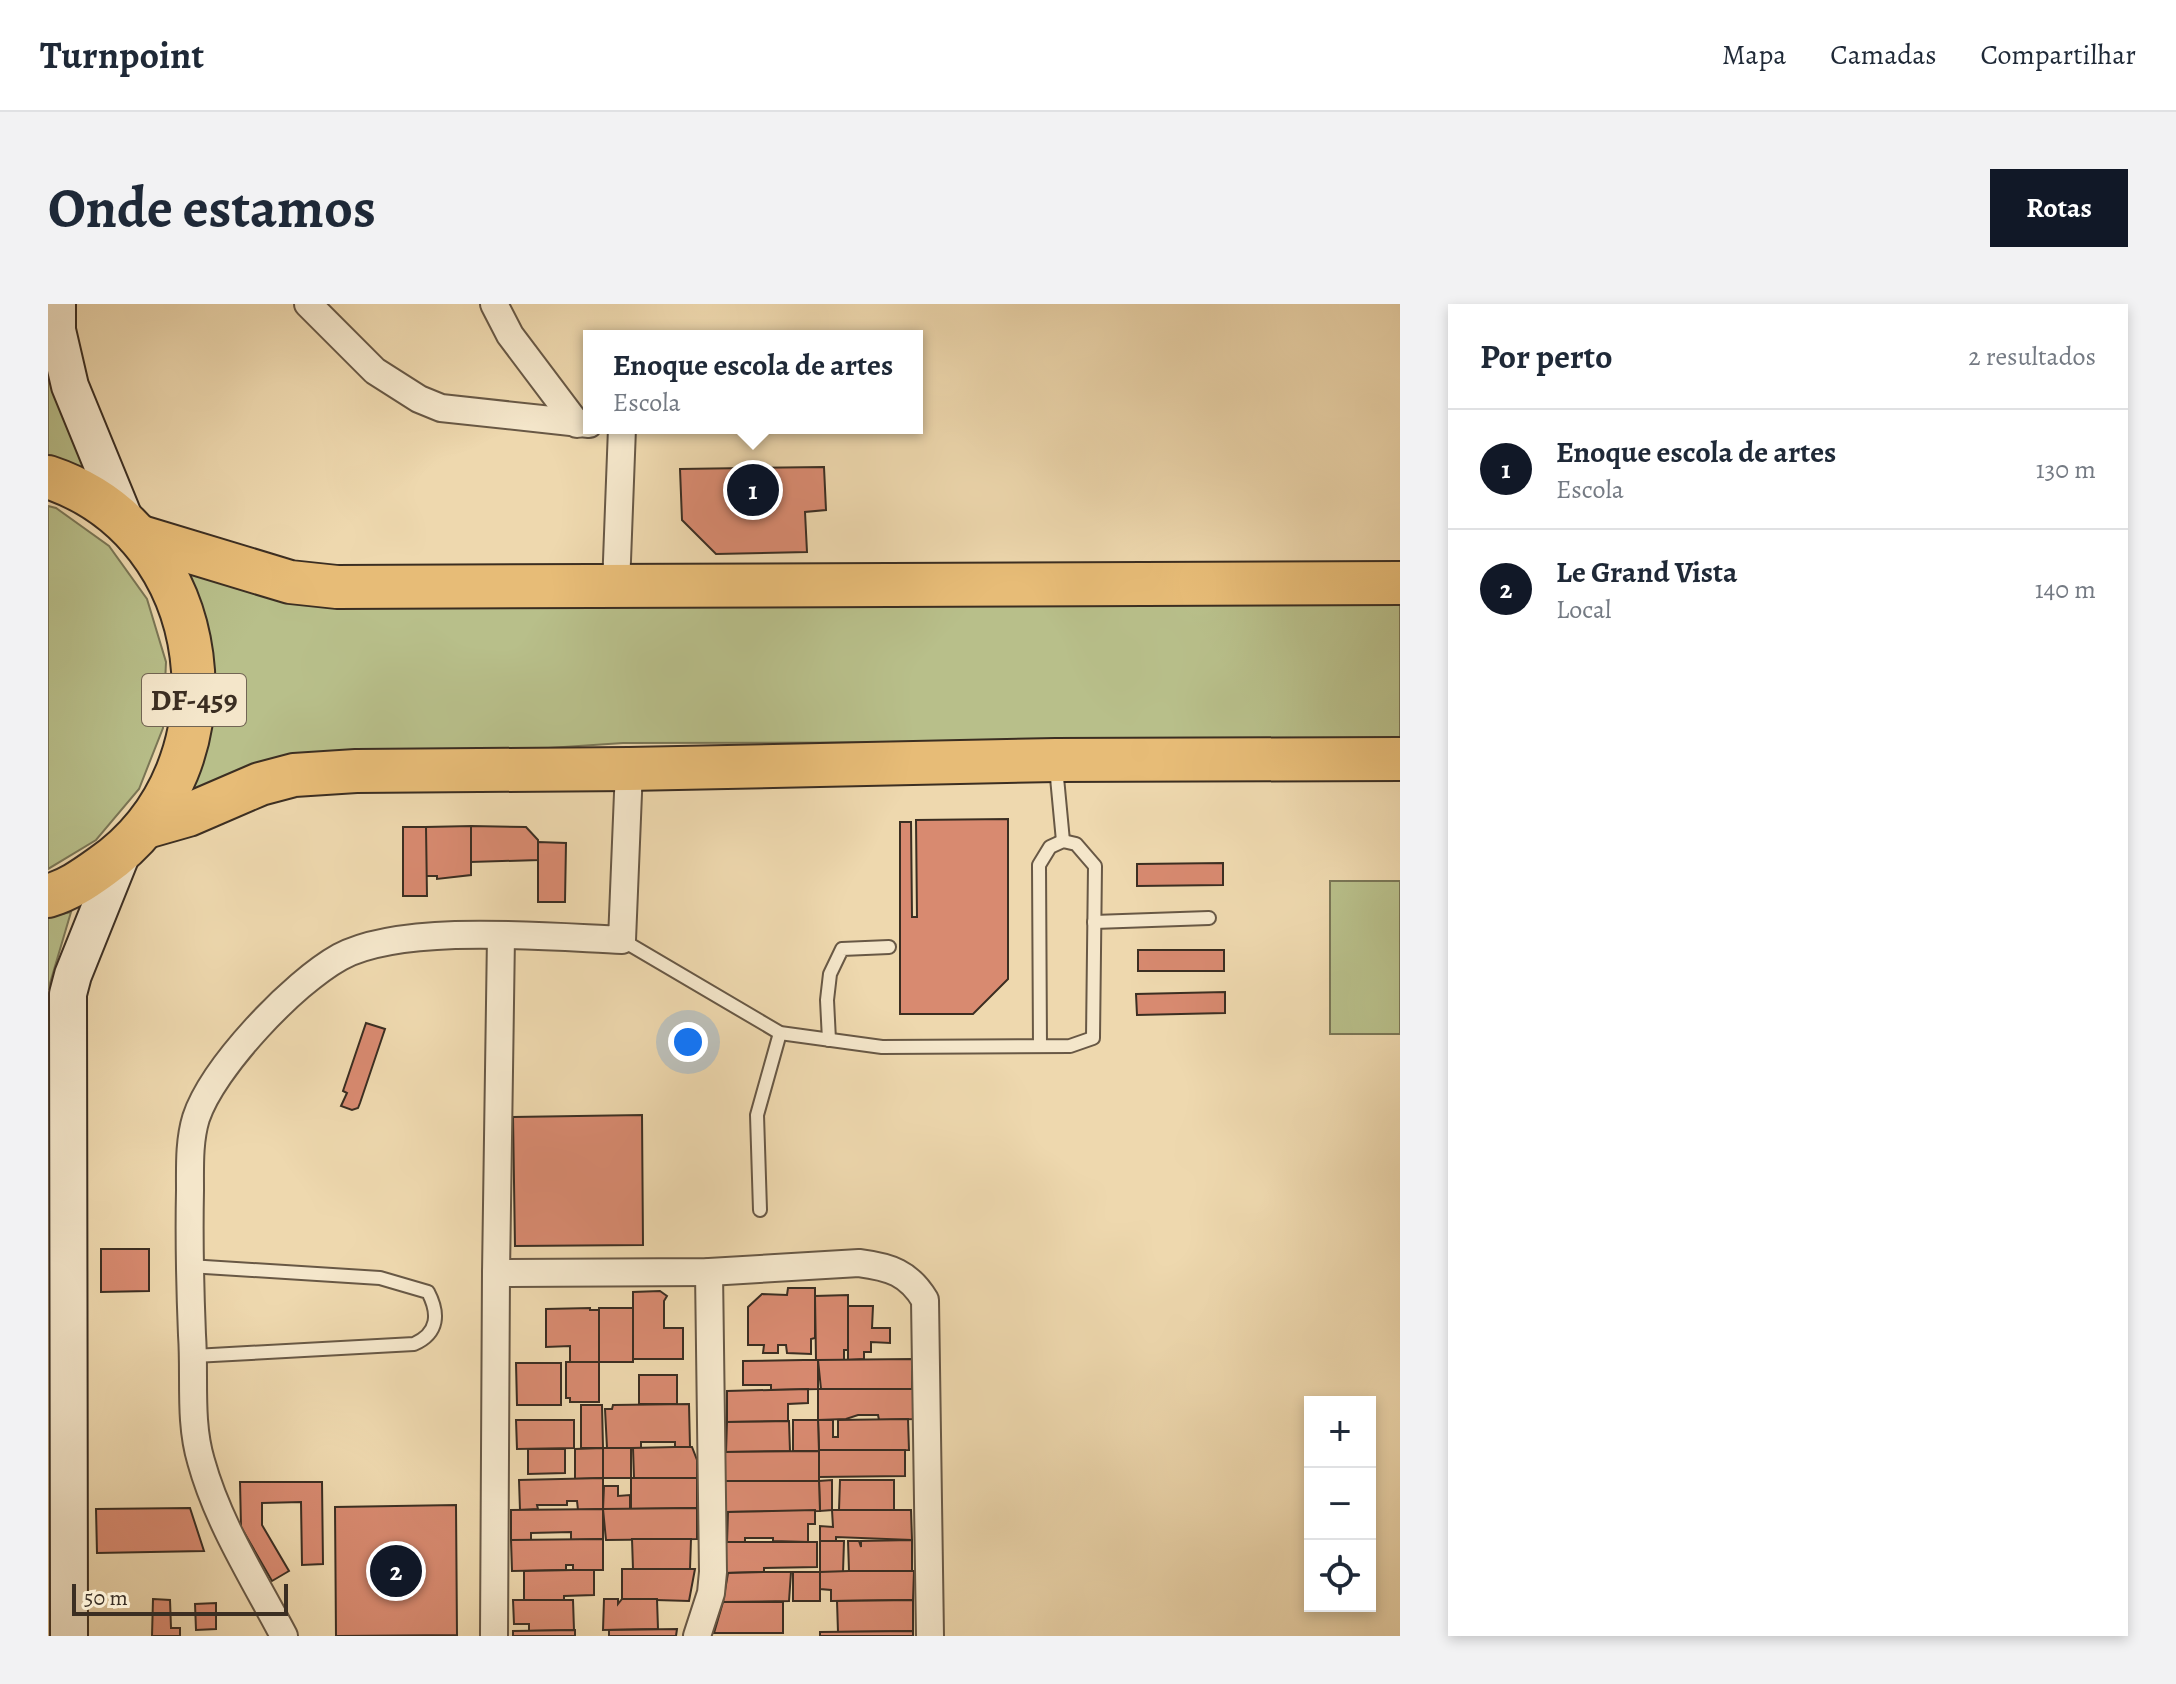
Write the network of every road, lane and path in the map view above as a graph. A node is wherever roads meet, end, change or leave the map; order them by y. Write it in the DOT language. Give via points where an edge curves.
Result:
graph roads {
  1 [pos="57,304"];
  2 [pos="308,304"];
  3 [pos="494,304"];
  4 [pos="583,424"];
  5 [pos="622,434"];
  6 [pos="48,477"];
  7 [pos="133,530"];
  8 [pos="1400,583"];
  9 [pos="616,587"];
  10 [pos="1400,759"];
  11 [pos="1056,760"];
  12 [pos="629,769"];
  13 [pos="134,840"];
  14 [pos="1063,841"];
  15 [pos="48,896"];
  16 [pos="1209,918"];
  17 [pos="1094,922"];
  18 [pos="501,936"];
  19 [pos="622,940"];
  20 [pos="889,947"];
  21 [pos="780,1033"];
  22 [pos="829,1040"];
  23 [pos="1040,1046"];
  24 [pos="760,1210"];
  25 [pos="189,1266"];
  26 [pos="709,1272"];
  27 [pos="496,1273"];
  28 [pos="194,1356"];
  29 [pos="69,1636"];
  30 [pos="284,1636"];
  31 [pos="494,1636"];
  32 [pos="697,1636"];
  33 [pos="930,1636"];
  1 -- 7 [label="main road" via="57,330 70,386"];
  2 -- 4 [label="street" via="375,371 419,399 441,408"];
  3 -- 4 [label="street" via="510,335"];
  5 -- 9 [label="street"];
  6 -- 7 [label="main road, DF-459" via="73,485"];
  7 -- 9 [label="main road" via="290,582 337,587"];
  7 -- 13 [label="main road, DF-459" via="173,588 192,648 195,686 182,761 167,796"];
  8 -- 9 [label="main road"];
  10 -- 11 [label="main road"];
  11 -- 12 [label="main road"];
  11 -- 14 [label="lane"];
  12 -- 13 [label="main road" via="294,775 260,784"];
  12 -- 19 [label="street"];
  13 -- 15 [label="main road, DF-459" via="69,889"];
  13 -- 29 [label="main road" via="68,994"];
  14 -- 17 [label="lane" via="1076,844 1095,866"];
  14 -- 23 [label="lane" via="1050,847 1039,865"];
  16 -- 17 [label="lane"];
  17 -- 23 [label="lane" via="1093,1038 1070,1046"];
  18 -- 19 [label="street"];
  18 -- 25 [label="street" via="416,938 376,945 341,957 285,998 241,1046 197,1116 191,1145"];
  18 -- 27 [label="street"];
  19 -- 21 [label="lane"];
  20 -- 22 [label="lane" via="842,949 830,974"];
  21 -- 22 [label="lane"];
  21 -- 24 [label="lane" via="757,1115"];
  22 -- 23 [label="lane" via="882,1047"];
  25 -- 28 [label="street"];
  25 -- 28 [label="lane" via="380,1278 428,1292 436,1307 435,1327 414,1344"];
  26 -- 27 [label="street"];
  26 -- 32 [label="street" via="713,1572"];
  26 -- 33 [label="street" via="859,1263 898,1273 921,1292"];
  27 -- 31 [label="street"];
  28 -- 30 [label="street" via="194,1417 213,1500"];
}
